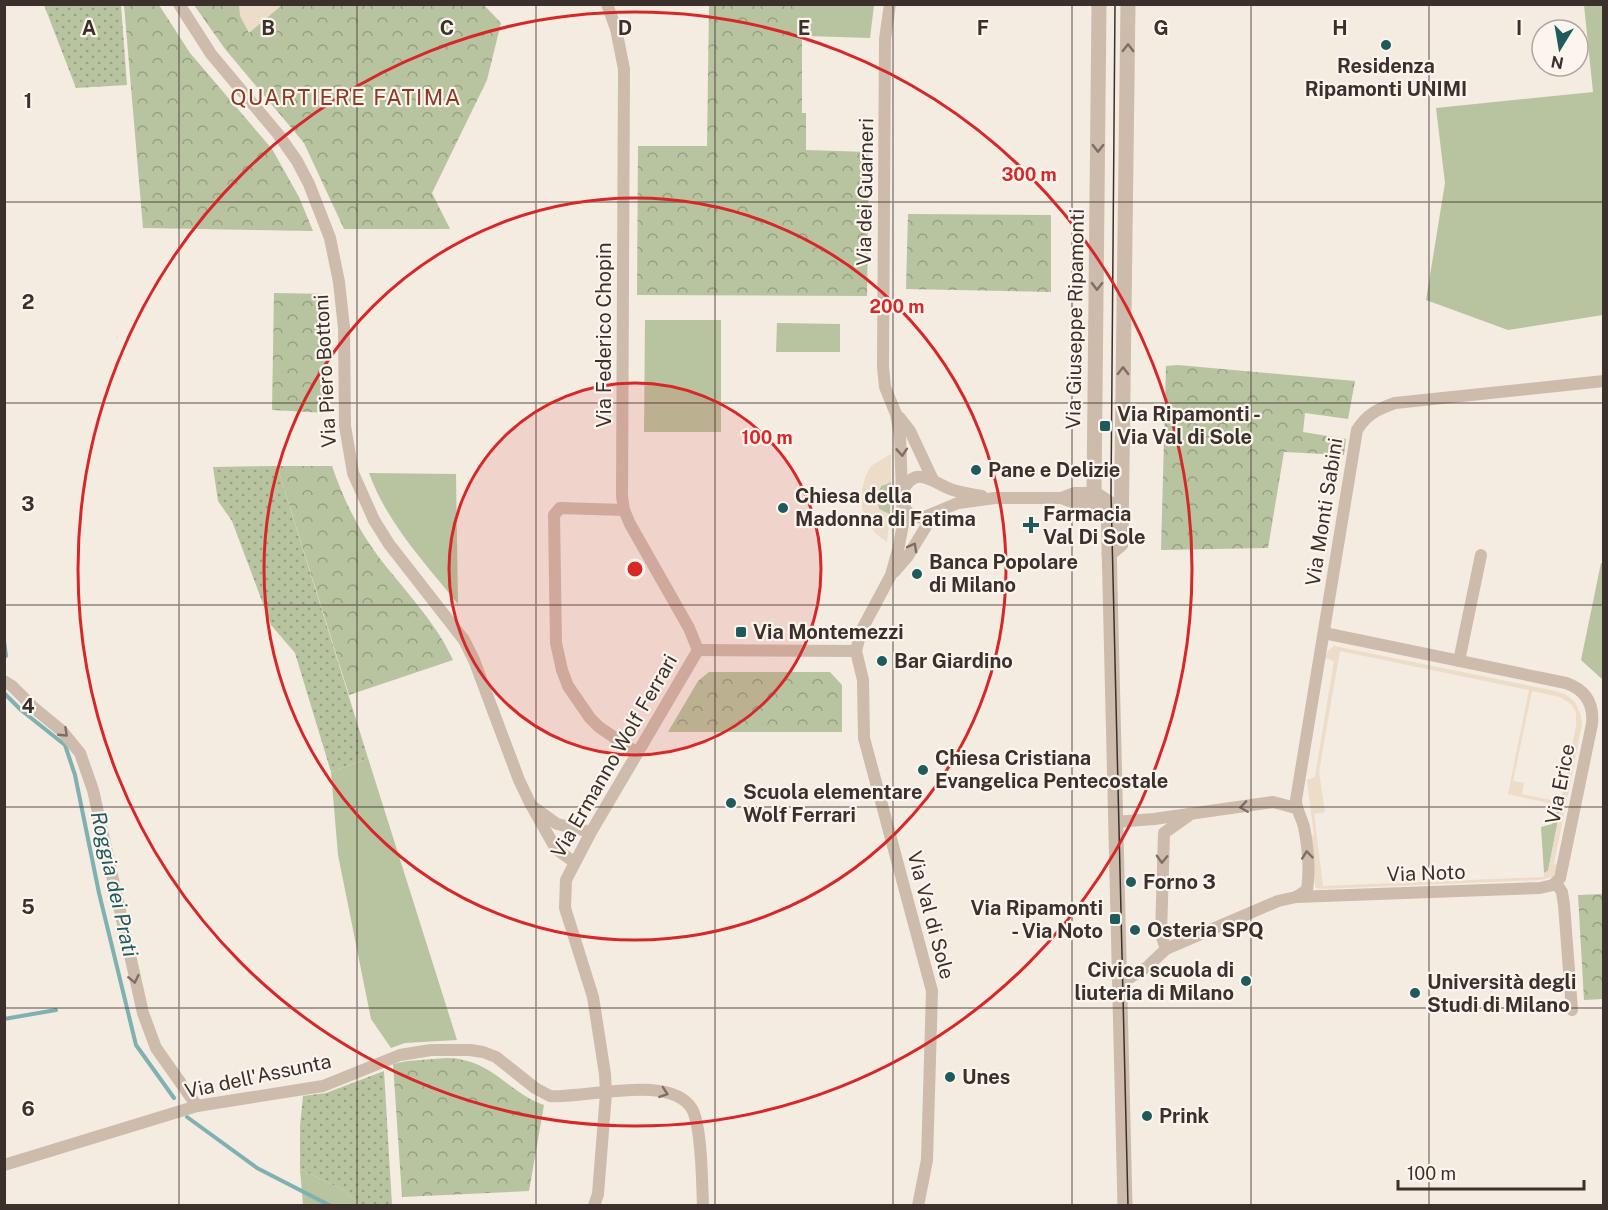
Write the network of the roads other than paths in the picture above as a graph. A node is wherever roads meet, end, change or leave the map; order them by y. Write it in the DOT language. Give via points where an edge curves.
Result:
graph roads {
  1 [pos="179,4"];
  2 [pos="607,4"];
  3 [pos="890,4"];
  4 [pos="1099,4"];
  5 [pos="1128,4"];
  6 [pos="1604,381"];
  7 [pos="896,414"];
  8 [pos="935,481"];
  9 [pos="1094,493"];
  10 [pos="1122,493"];
  11 [pos="903,497"];
  12 [pos="995,498"];
  13 [pos="1061,498"];
  14 [pos="1108,503"];
  15 [pos="624,510"];
  16 [pos="1121,512"];
  17 [pos="936,513"];
  18 [pos="1109,554"];
  19 [pos="1481,555"];
  20 [pos="891,575"];
  21 [pos="1324,633"];
  22 [pos="698,650"];
  23 [pos="856,651"];
  24 [pos="1460,661"];
  25 [pos="4,681"];
  26 [pos="637,753"];
  27 [pos="532,806"];
  28 [pos="1296,808"];
  29 [pos="1191,814"];
  30 [pos="1115,822"];
  31 [pos="591,832"];
  32 [pos="574,862"];
  33 [pos="1556,883"];
  34 [pos="1296,897"];
  35 [pos="1167,949"];
  36 [pos="1120,988"];
  37 [pos="1572,1010"];
  38 [pos="606,1093"];
  39 [pos="197,1106"];
  40 [pos="4,1165"];
  41 [pos="598,1202"];
  42 [pos="703,1206"];
  43 [pos="918,1206"];
  44 [pos="1125,1206"];
  1 -- 27 [label="street, Via Piero Bottoni" via="211,54 297,160 320,208 333,249 343,306 344,419 353,473 389,544 464,640"];
  2 -- 15 [label="street, Via Federico Chopin" via="624,69"];
  3 -- 7 [label="street, Via dei Guarneri" via="885,39 882,353 883,378"];
  4 -- 9 [label="street, Via Giuseppe Ripamonti, one-way"];
  10 -- 5 [label="street, one-way"];
  6 -- 21 [label="street, Via Monti Sabini" via="1395,403 1376,409 1364,419 1357,430"];
  7 -- 8 [label="street, Via dei Guarneri"];
  7 -- 11 [label="street, Via dei Guarneri, one-way"];
  8 -- 11 [label="street" via="915,478 906,484"];
  8 -- 12 [label="street" via="958,492"];
  8 -- 17 [label="street" via="943,497"];
  9 -- 13 [label="street"];
  9 -- 14 [label="street"];
  10 -- 14 [label="street"];
  10 -- 16 [label="street"];
  11 -- 17 [label="street" via="908,513 917,517"];
  11 -- 20 [label="street" via="901,538"];
  12 -- 13 [label="street"];
  12 -- 17 [label="street" via="958,504"];
  13 -- 14 [label="street" via="1074,503"];
  14 -- 16 [label="street"];
  14 -- 18 [label="street"];
  15 -- 22 [label="street, Via Federico Chopin"];
  15 -- 26 [label="street" via="560,508 554,515 556,644 568,686 581,708 599,727"];
  16 -- 18 [label="street" via="1121,544"];
  20 -- 17 [label="street, one-way"];
  18 -- 30 [label="street"];
  19 -- 24 [label="street"];
  20 -- 23 [label="street" via="861,631"];
  21 -- 24 [label="street"];
  21 -- 28 [label="street, Via Monti Sabini"];
  22 -- 23 [label="street"];
  22 -- 26 [label="street, Via Ermanno Wolf Ferrari"];
  23 -- 43 [label="street, Via Val di Sole" via="863,680 864,738 932,991 927,1160"];
  24 -- 33 [label="street, Via Erice" via="1566,683 1590,701 1592,724 1563,871"];
  25 -- 39 [label="street, one-way" via="62,731 80,753 93,790 143,1013 156,1048"];
  26 -- 31 [label="street, Via Ermanno Wolf Ferrari"];
  27 -- 31 [label="street, Via Piero Bottoni" via="557,824"];
  27 -- 32 [label="street, Via Piero Bottoni" via="557,850"];
  28 -- 29 [label="street, one-way" via="1273,802"];
  34 -- 28 [label="street, one-way" via="1307,890 1309,876 1304,826"];
  29 -- 30 [label="street"];
  29 -- 35 [label="street, one-way" via="1164,833 1161,934"];
  30 -- 36 [label="street"];
  31 -- 32 [label="street, Via Ermanno Wolf Ferrari"];
  32 -- 38 [label="street, Via Ermanno Wolf Ferrari" via="566,880 565,908 593,997"];
  33 -- 34 [label="street, Via Noto" via="1540,888"];
  33 -- 37 [label="street" via="1564,905"];
  34 -- 35 [label="street, Via Noto" via="1275,902"];
  35 -- 36 [label="street, Via Noto"];
  36 -- 44 [label="street"];
  38 -- 39 [label="street, Via dell'Assunta" via="550,1096 496,1057 470,1050 431,1050 400,1055 323,1086"];
  38 -- 41 [label="street, Via Ermanno Wolf Ferrari"];
  38 -- 42 [label="street, Via dell'Assunta, one-way" via="657,1089 684,1100 693,1110 700,1146"];
  39 -- 40 [label="street, Via dell'Assunta"];
}
